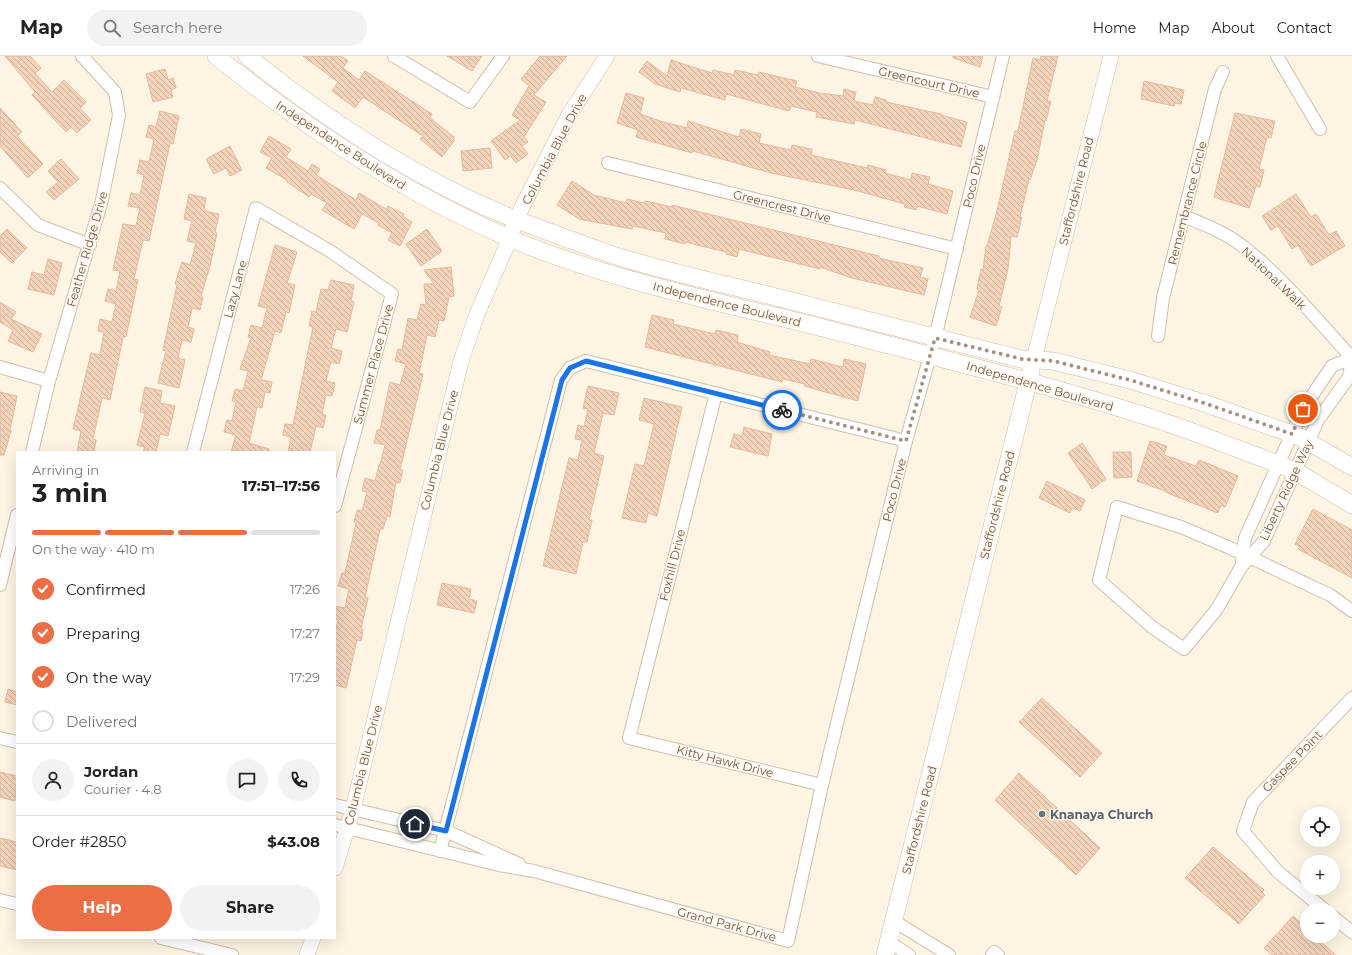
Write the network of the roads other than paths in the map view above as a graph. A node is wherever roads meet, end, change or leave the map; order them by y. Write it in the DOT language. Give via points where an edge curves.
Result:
graph roads {
  1 [pos="82,56"];
  2 [pos="216,56"];
  3 [pos="247,56"];
  4 [pos="394,56"];
  5 [pos="503,56"];
  6 [pos="607,56"];
  7 [pos="818,56"];
  8 [pos="1003,56"];
  9 [pos="1111,56"];
  10 [pos="1277,56"];
  11 [pos="1223,72"];
  12 [pos="993,97"];
  13 [pos="329,118"];
  14 [pos="1320,129"];
  15 [pos="319,133"];
  16 [pos="608,163"];
  17 [pos="0,188"];
  18 [pos="1183,216"];
  19 [pos="516,219"];
  20 [pos="510,238"];
  21 [pos="90,245"];
  22 [pos="957,249"];
  23 [pos="330,251"];
  24 [pos="727,285"];
  25 [pos="722,303"];
  26 [pos="1158,336"];
  27 [pos="935,338"];
  28 [pos="930,356"];
  29 [pos="1352,358"];
  30 [pos="1034,359"];
  31 [pos="0,366"];
  32 [pos="49,381"];
  33 [pos="1029,381"];
  34 [pos="716,393"];
  35 [pos="1300,438"];
  36 [pos="906,441"];
  37 [pos="32,451"];
  38 [pos="193,451"];
  39 [pos="1278,464"];
  40 [pos="1352,467"];
  41 [pos="1295,471"];
  42 [pos="336,502"];
  43 [pos="1352,505"];
  44 [pos="16,519"];
  45 [pos="1247,556"];
  46 [pos="0,583"];
  47 [pos="1352,611"];
  48 [pos="1352,698"];
  49 [pos="0,738"];
  50 [pos="629,738"];
  51 [pos="16,742"];
  52 [pos="822,785"];
  53 [pos="336,804"];
  54 [pos="353,809"];
  55 [pos="341,827"];
  56 [pos="446,831"];
  57 [pos="440,851"];
  58 [pos="336,861"];
  59 [pos="534,871"];
  60 [pos="0,900"];
  61 [pos="1316,903"];
  62 [pos="16,904"];
  63 [pos="894,921"];
  64 [pos="1340,923"];
  65 [pos="1352,932"];
  66 [pos="165,939"];
  67 [pos="313,939"];
  68 [pos="887,948"];
  69 [pos="232,955"];
  70 [pos="307,955"];
  71 [pos="909,955"];
  72 [pos="949,955"];
  1 -- 21 [label="street, Feather Ridge Drive" via="115,92 120,115"];
  2 -- 15 [label="main road, Independence Boulevard" via="272,101"];
  3 -- 13 [label="main road, Independence Boulevard"];
  4 -- 5 [label="street" via="470,102"];
  6 -- 19 [label="street, Columbia Blue Drive" via="569,116"];
  7 -- 12 [label="street, Greencourt Drive"];
  8 -- 12 [label="street, Poco Drive"];
  9 -- 30 [label="street, Staffordshire Road"];
  10 -- 14 [label="street"];
  11 -- 18 [label="street, Remembrance Circle" via="1215,89"];
  12 -- 22 [label="street, Poco Drive"];
  13 -- 15 [label="main road"];
  13 -- 19 [label="main road, Independence Boulevard" via="420,173"];
  15 -- 20 [label="main road, Independence Boulevard" via="414,192"];
  16 -- 22 [label="street, Greencrest Drive"];
  17 -- 21 [label="street" via="38,225"];
  18 -- 26 [label="street, Remembrance Circle" via="1160,311"];
  18 -- 29 [label="street, National Walk" via="1206,225 1239,244 1258,259"];
  19 -- 20 [label="street, Columbia Blue Drive"];
  19 -- 24 [label="main road, Independence Boulevard" via="617,256"];
  20 -- 25 [label="main road, Independence Boulevard" via="593,269"];
  20 -- 54 [label="street, Columbia Blue Drive" via="477,314 461,360"];
  21 -- 32 [label="street, Feather Ridge Drive"];
  22 -- 27 [label="street, Poco Drive"];
  23 -- 38 [label="street, Lazy Lane" via="256,208"];
  23 -- 42 [label="street, Summer Place Drive" via="392,294"];
  24 -- 25 [label="main road"];
  24 -- 27 [label="main road, Independence Boulevard"];
  25 -- 28 [label="main road, Independence Boulevard"];
  27 -- 28 [label="street, Poco Drive"];
  27 -- 30 [label="main road, Independence Boulevard" via="1022,359"];
  28 -- 33 [label="main road, Independence Boulevard"];
  28 -- 36 [label="street, Poco Drive"];
  29 -- 35 [label="street, Liberty Ridge Way" via="1348,377 1318,420"];
  29 -- 35 [label="street, Liberty Ridge Way" via="1332,366 1303,409"];
  30 -- 33 [label="main road, Staffordshire Road"];
  30 -- 35 [label="main road, Independence Boulevard" via="1053,361 1130,380 1207,404"];
  31 -- 32 [label="street"];
  32 -- 37 [label="street, Feather Ridge Drive"];
  33 -- 39 [label="main road, Independence Boulevard" via="1162,422"];
  33 -- 63 [label="main road, Staffordshire Road"];
  34 -- 36 [label="street"];
  34 -- 50 [label="street, Foxhill Drive"];
  34 -- 56 [label="street" via="586,361 570,368 562,380"];
  35 -- 39 [label="street, Liberty Ridge Way"];
  35 -- 40 [label="main road, Independence Boulevard"];
  35 -- 41 [label="street, Liberty Ridge Way"];
  36 -- 52 [label="street, Poco Drive"];
  39 -- 41 [label="main road, Independence Boulevard"];
  39 -- 45 [label="street, Liberty Ridge Way" via="1245,538"];
  41 -- 43 [label="main road, Independence Boulevard"];
  41 -- 45 [label="street, Liberty Ridge Way" via="1264,541"];
  44 -- 46 [label="street"];
  45 -- 45 [label="street, Liberty Ridge Way" via="1217,609 1184,649 1152,627 1099,580 1117,507 1181,527"];
  45 -- 47 [label="street" via="1330,595"];
  48 -- 61 [label="street, Gaspee Point" via="1253,802 1243,830 1278,872"];
  49 -- 51 [label="street"];
  50 -- 52 [label="street, Kitty Hawk Drive"];
  52 -- 59 [label="street, Grand Park Drive" via="788,941"];
  53 -- 54 [label="street, Grand Park Drive"];
  54 -- 55 [label="street, Columbia Blue Drive"];
  54 -- 56 [label="street, Grand Park Drive"];
  55 -- 57 [label="street, Grand Park Drive"];
  55 -- 58 [label="street, Columbia Blue Drive"];
  56 -- 57 [label="street"];
  56 -- 59 [label="street, Grand Park Drive"];
  57 -- 59 [label="street, Grand Park Drive"];
  60 -- 62 [label="street"];
  63 -- 68 [label="main road, Staffordshire Road"];
  63 -- 72 [label="street"];
  64 -- 65 [label="street"];
  66 -- 69 [label="street"];
  67 -- 70 [label="street"];
  68 -- 71 [label="street"];
}
